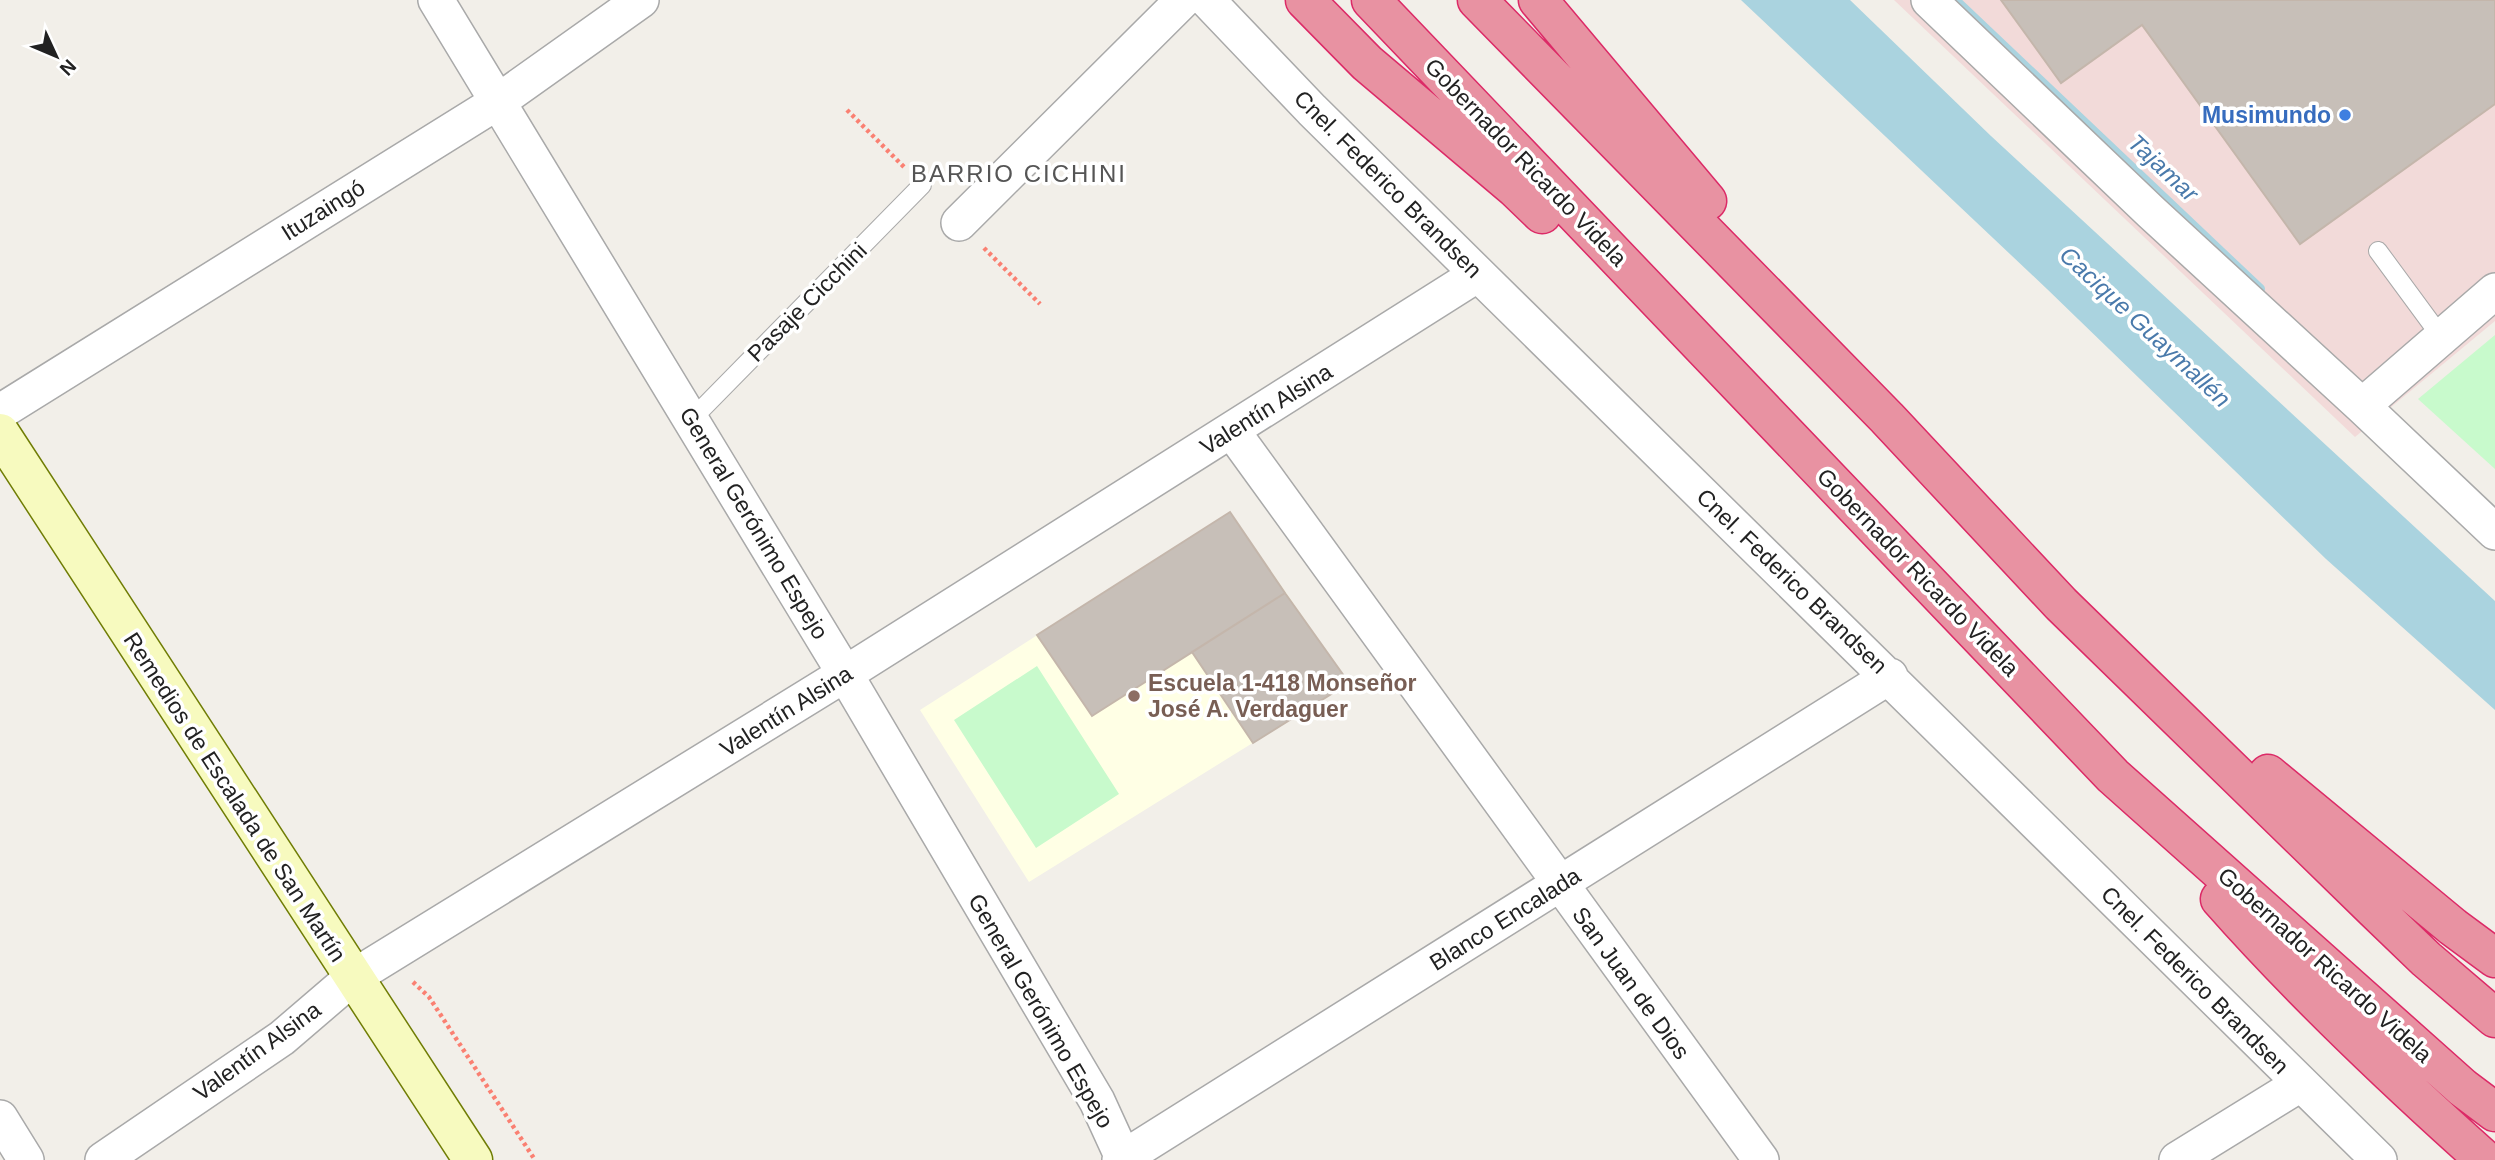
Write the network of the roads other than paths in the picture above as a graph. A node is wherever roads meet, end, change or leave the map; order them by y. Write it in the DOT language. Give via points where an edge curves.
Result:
graph roads {
  1 [pos="436,0"];
  2 [pos="641,0"];
  3 [pos="1183,0"];
  4 [pos="1207,0"];
  5 [pos="1305,0"];
  6 [pos="1371,0"];
  7 [pos="1477,0"];
  8 [pos="1538,0"];
  9 [pos="1928,0"];
  10 [pos="499,101"];
  11 [pos="922,186"];
  12 [pos="959,223"];
  13 [pos="2378,251"];
  14 [pos="1478,274"];
  15 [pos="2495,291"];
  16 [pos="2442,338"];
  17 [pos="2362,406"];
  18 [pos="0,412"];
  19 [pos="1887,418"];
  20 [pos="692,419"];
  21 [pos="1232,431"];
  22 [pos="0,433"];
  23 [pos="2495,532"];
  24 [pos="1928,583"];
  25 [pos="2061,604"];
  26 [pos="845,674"];
  27 [pos="1890,676"];
  28 [pos="2113,776"];
  29 [pos="1559,885"];
  30 [pos="2495,958"];
  31 [pos="352,978"];
  32 [pos="2495,1018"];
  33 [pos="2300,1084"];
  34 [pos="2495,1112"];
  35 [pos="0,1118"];
  36 [pos="1123,1159"];
  37 [pos="26,1160"];
  38 [pos="103,1160"];
  39 [pos="472,1160"];
  40 [pos="1760,1160"];
  41 [pos="2177,1160"];
  42 [pos="2379,1160"];
  43 [pos="2485,1160"];
  1 -- 10 [label="street, General Gerónimo Espejo"];
  2 -- 10 [label="street, Ituzaingó"];
  3 -- 12 [label="street"];
  4 -- 14 [label="street, Cnel. Federico Brandsen"];
  5 -- 24 [label="highway" via="1367,63 1515,188"];
  6 -- 24 [label="highway, Gobernador Ricardo Videla"];
  7 -- 19 [label="highway"];
  8 -- 19 [label="highway"];
  9 -- 17 [label="street"];
  10 -- 18 [label="street, Ituzaingó"];
  10 -- 20 [label="street, General Gerónimo Espejo"];
  11 -- 20 [label="lane, Pasaje Cicchini"];
  13 -- 16 [label="lane"];
  14 -- 21 [label="street, Valentín Alsina"];
  14 -- 27 [label="street, Cnel. Federico Brandsen"];
  15 -- 16 [label="street"];
  16 -- 17 [label="street"];
  17 -- 23 [label="street"];
  19 -- 25 [label="highway"];
  20 -- 26 [label="street, General Gerónimo Espejo"];
  21 -- 26 [label="street, Valentín Alsina"];
  21 -- 29 [label="street, San Juan de Dios"];
  22 -- 31 [label="street, Remedios de Escalada de San Martín"];
  24 -- 28 [label="highway, Gobernador Ricardo Videla"];
  25 -- 30 [label="highway"];
  25 -- 32 [label="highway" via="2426,959"];
  26 -- 31 [label="street, Valentín Alsina"];
  26 -- 36 [label="street, General Gerónimo Espejo" via="1097,1101"];
  27 -- 29 [label="street, Blanco Encalada"];
  27 -- 33 [label="street, Cnel. Federico Brandsen"];
  28 -- 34 [label="highway, Gobernador Ricardo Videla"];
  28 -- 43 [label="highway" via="2259,943 2379,1065"];
  29 -- 36 [label="street, Blanco Encalada"];
  29 -- 40 [label="street, San Juan de Dios"];
  31 -- 38 [label="street, Valentín Alsina" via="282,1038"];
  31 -- 39 [label="street, Remedios de Escalada de San Martín"];
  33 -- 41 [label="street"];
  33 -- 42 [label="street, Cnel. Federico Brandsen"];
  35 -- 37 [label="street"];
}
